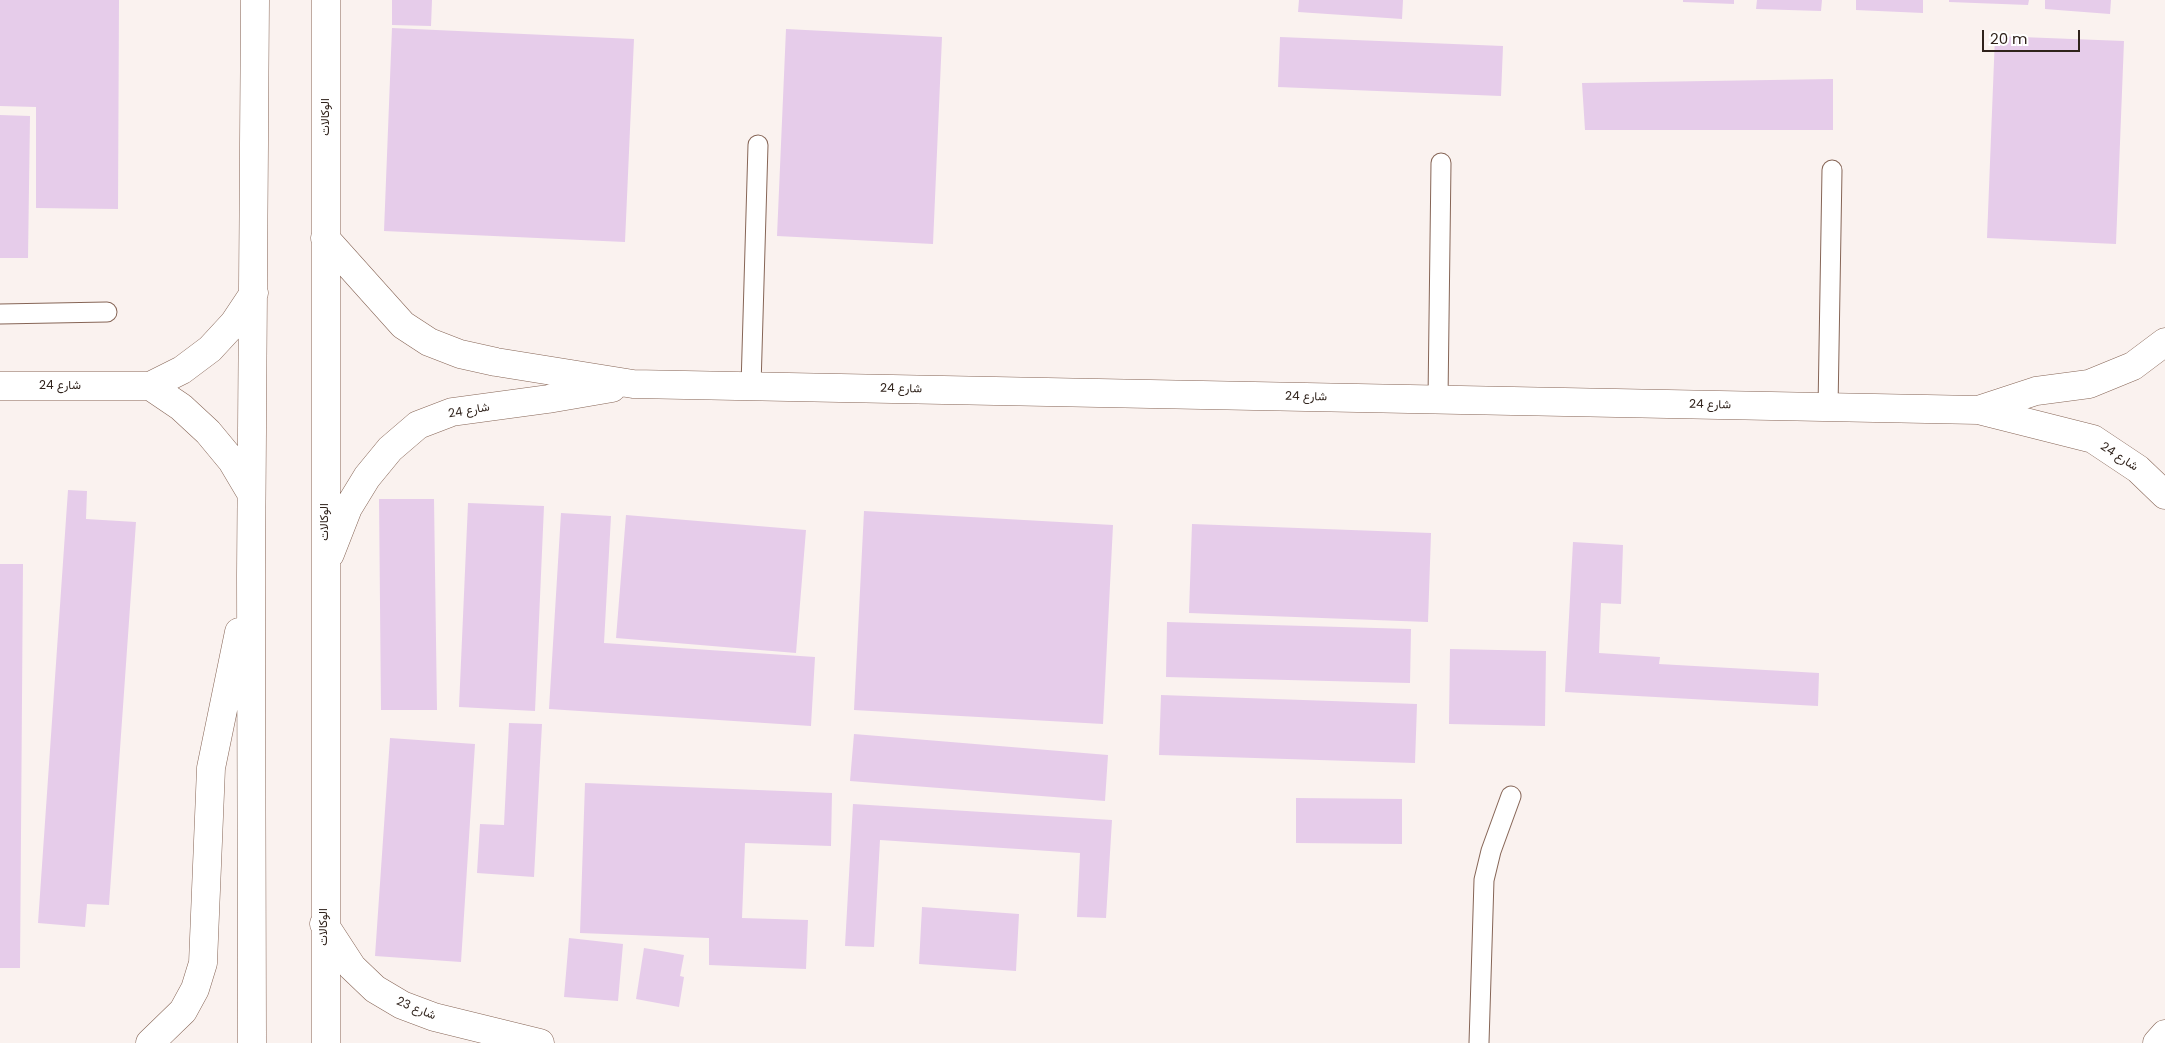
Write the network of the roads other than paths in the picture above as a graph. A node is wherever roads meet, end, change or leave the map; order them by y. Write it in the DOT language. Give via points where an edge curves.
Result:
graph roads {
  1 [pos="255,0"];
  2 [pos="326,0"];
  3 [pos="758,146"];
  4 [pos="1441,162"];
  5 [pos="1832,170"];
  6 [pos="325,238"];
  7 [pos="254,293"];
  8 [pos="108,312"];
  9 [pos="0,314"];
  10 [pos="2165,342"];
  11 [pos="633,384"];
  12 [pos="0,386"];
  13 [pos="150,386"];
  14 [pos="751,386"];
  15 [pos="1438,399"];
  16 [pos="1828,408"];
  17 [pos="1978,410"];
  18 [pos="251,493"];
  19 [pos="2165,495"];
  20 [pos="325,567"];
  21 [pos="251,575"];
  22 [pos="1512,796"];
  23 [pos="324,924"];
  24 [pos="2165,1034"];
  25 [pos="150,1043"];
  26 [pos="252,1043"];
  27 [pos="326,1043"];
  28 [pos="540,1043"];
  29 [pos="1479,1043"];
  30 [pos="2157,1043"];
  1 -- 7 [label="street"];
  2 -- 6 [label="street, الوكالات"];
  3 -- 14 [label="lane"];
  4 -- 15 [label="lane"];
  5 -- 16 [label="lane"];
  6 -- 11 [label="street, شارع 24" via="403,325 429,342 460,354 496,362"];
  6 -- 20 [label="street, الوكالات"];
  7 -- 13 [label="street, شارع 24" via="234,323 210,349 182,370"];
  7 -- 18 [label="street"];
  8 -- 9 [label="lane"];
  10 -- 17 [label="street, شارع 24" via="2133,366 2089,384 2036,391"];
  11 -- 14 [label="street, شارع 24"];
  11 -- 20 [label="street, شارع 24" via="452,412 418,425 390,449 367,477 348,508"];
  12 -- 13 [label="street, شارع 24"];
  13 -- 18 [label="street" via="181,407 208,432 232,461"];
  14 -- 15 [label="street, شارع 24"];
  15 -- 16 [label="street, شارع 24"];
  16 -- 17 [label="street, شارع 24"];
  17 -- 19 [label="street, شارع 24" via="2092,439 2138,469"];
  18 -- 21 [label="street"];
  20 -- 23 [label="street, الوكالات"];
  21 -- 25 [label="street" via="211,768 203,963 195,989 183,1011"];
  21 -- 26 [label="street"];
  22 -- 29 [label="lane" via="1491,851 1484,880"];
  23 -- 27 [label="street, الوكالات"];
  23 -- 28 [label="street, شارع 23" via="352,967 375,989 402,1005 434,1017"];
  24 -- 30 [label="street"];
}
